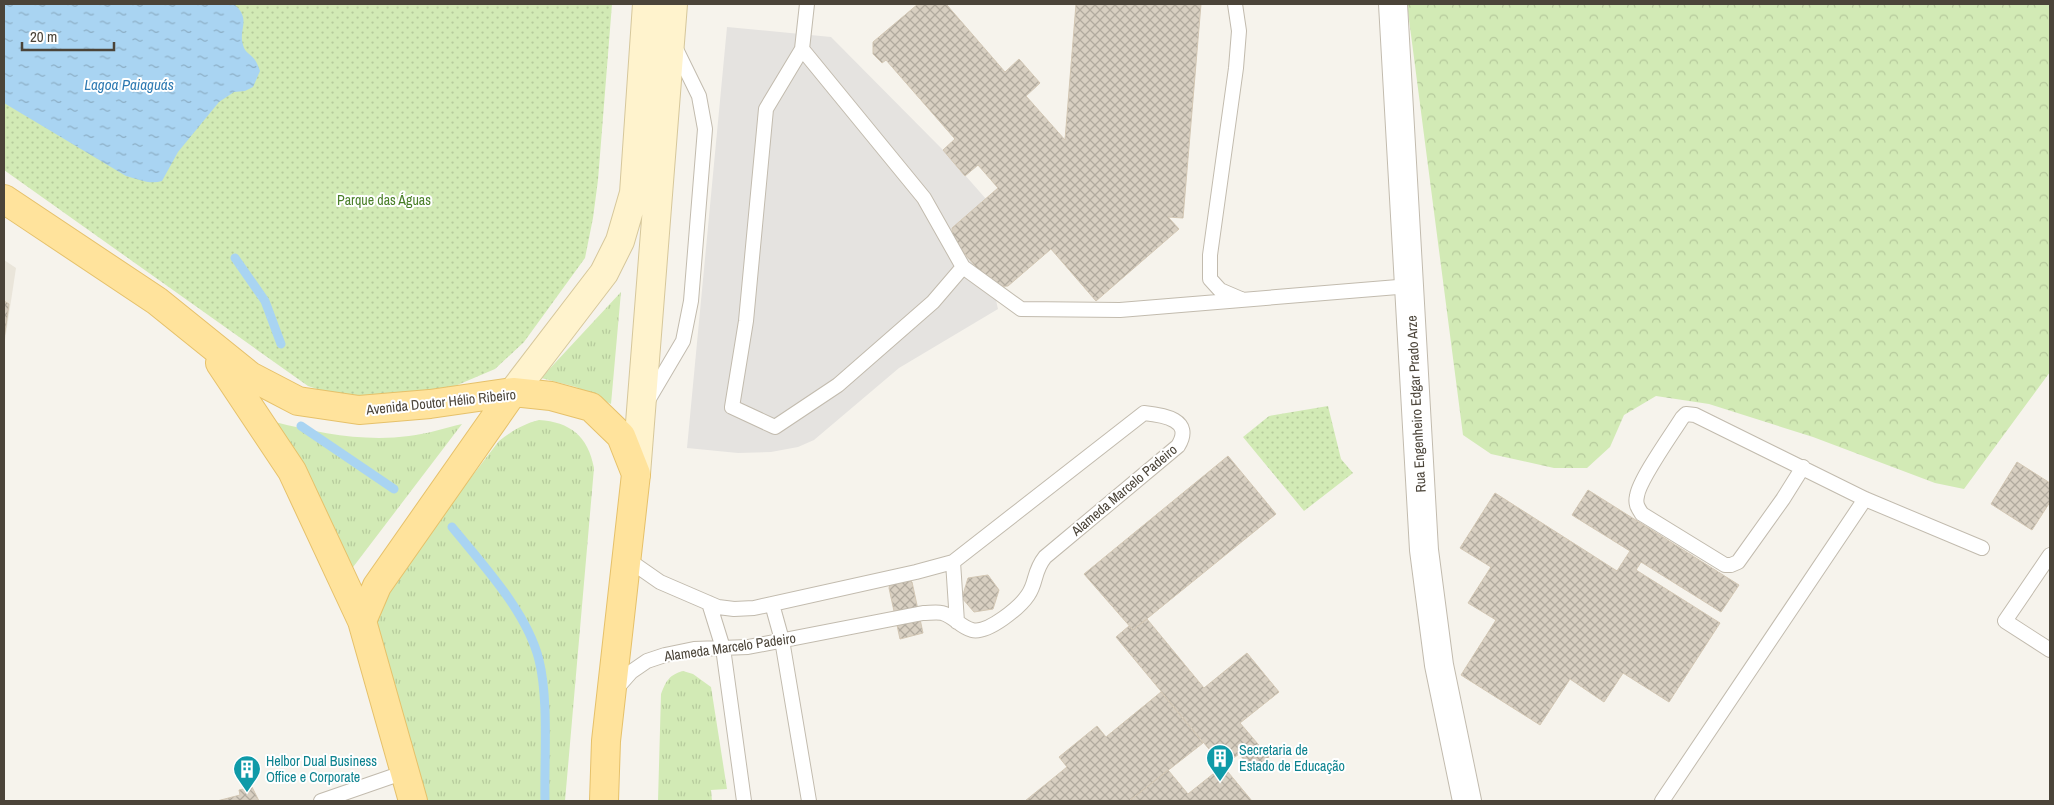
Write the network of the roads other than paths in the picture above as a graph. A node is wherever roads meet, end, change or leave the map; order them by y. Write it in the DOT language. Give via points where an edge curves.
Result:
graph roads {
  1 [pos="647,4"];
  2 [pos="673,4"];
  3 [pos="807,4"];
  4 [pos="1235,4"];
  5 [pos="1393,4"];
  6 [pos="671,37"];
  7 [pos="802,49"];
  8 [pos="4,199"];
  9 [pos="963,267"];
  10 [pos="1410,286"];
  11 [pos="1244,300"];
  12 [pos="200,335"];
  13 [pos="513,392"];
  14 [pos="641,413"];
  15 [pos="1803,467"];
  16 [pos="636,474"];
  17 [pos="1865,499"];
  18 [pos="1982,548"];
  19 [pos="2050,555"];
  20 [pos="627,559"];
  21 [pos="953,562"];
  22 [pos="709,603"];
  23 [pos="772,604"];
  24 [pos="362,621"];
  25 [pos="957,622"];
  26 [pos="782,640"];
  27 [pos="723,648"];
  28 [pos="2050,650"];
  29 [pos="612,694"];
  30 [pos="606,742"];
  31 [pos="405,772"];
  32 [pos="321,801"];
  33 [pos="414,801"];
  34 [pos="585,801"];
  35 [pos="604,801"];
  36 [pos="744,801"];
  37 [pos="809,801"];
  38 [pos="1468,801"];
  39 [pos="1662,801"];
  1 -- 13 [label="street" via="634,194 627,223 604,273"];
  2 -- 6 [label="street"];
  3 -- 7 [label="lane"];
  4 -- 11 [label="lane" via="1239,31 1236,68 1210,255 1210,279 1220,290"];
  5 -- 10 [label="street, Rua Engenheiro Edgar Prado Arze"];
  6 -- 14 [label="street"];
  6 -- 14 [label="lane" via="699,96 705,129 691,301 683,341"];
  7 -- 9 [label="lane" via="924,198"];
  7 -- 9 [label="lane" via="766,109 746,320 732,407 775,427 838,385 933,302"];
  8 -- 12 [label="main road, Avenida Doutor Hélio Ribeiro" via="144,292"];
  9 -- 11 [label="lane" via="1021,309 1120,310"];
  10 -- 11 [label="lane"];
  10 -- 38 [label="street, Rua Engenheiro Edgar Prado Arze" via="1424,550 1440,665"];
  12 -- 13 [label="main road, Avenida Doutor Hélio Ribeiro" via="250,376 298,401 359,410"];
  12 -- 24 [label="main road, Avenida Doutor Hélio Ribeiro" via="292,471"];
  13 -- 16 [label="main road, Avenida Doutor Hélio Ribeiro" via="551,396 591,407 621,436"];
  13 -- 24 [label="main road" via="377,586"];
  14 -- 16 [label="street"];
  15 -- 15 [label="lane" via="1696,415 1686,414 1643,480 1636,505 1642,514 1725,565 1731,565 1738,562"];
  15 -- 17 [label="lane"];
  16 -- 20 [label="main road, Avenida Doutor Hélio Ribeiro"];
  17 -- 18 [label="lane"];
  17 -- 39 [label="lane"];
  19 -- 28 [label="lane" via="2005,621"];
  20 -- 22 [label="lane, Alameda Marcelo Padeiro" via="660,582"];
  20 -- 29 [label="main road, Avenida Doutor Hélio Ribeiro"];
  21 -- 23 [label="lane, Alameda Marcelo Padeiro"];
  21 -- 25 [label="lane"];
  21 -- 25 [label="lane, Alameda Marcelo Padeiro" via="1144,413 1168,416 1183,428 1183,438 1178,446 1045,557 1037,566 1028,596 997,624 974,631"];
  22 -- 23 [label="lane, Alameda Marcelo Padeiro" via="734,610"];
  22 -- 27 [label="lane"];
  23 -- 26 [label="lane"];
  24 -- 31 [label="main road, Avenida Doutor Hélio Ribeiro"];
  25 -- 26 [label="lane, Alameda Marcelo Padeiro" via="940,612 923,613"];
  26 -- 27 [label="lane, Alameda Marcelo Padeiro"];
  26 -- 37 [label="lane"];
  27 -- 29 [label="lane, Alameda Marcelo Padeiro" via="694,649 647,661"];
  27 -- 36 [label="lane"];
  29 -- 30 [label="main road, Avenida Doutor Hélio Ribeiro"];
  30 -- 34 [label="main road"];
  30 -- 35 [label="main road, Avenida Doutor Hélio Ribeiro"];
  31 -- 32 [label="lane"];
  31 -- 33 [label="main road, Avenida Doutor Hélio Ribeiro"];
}
